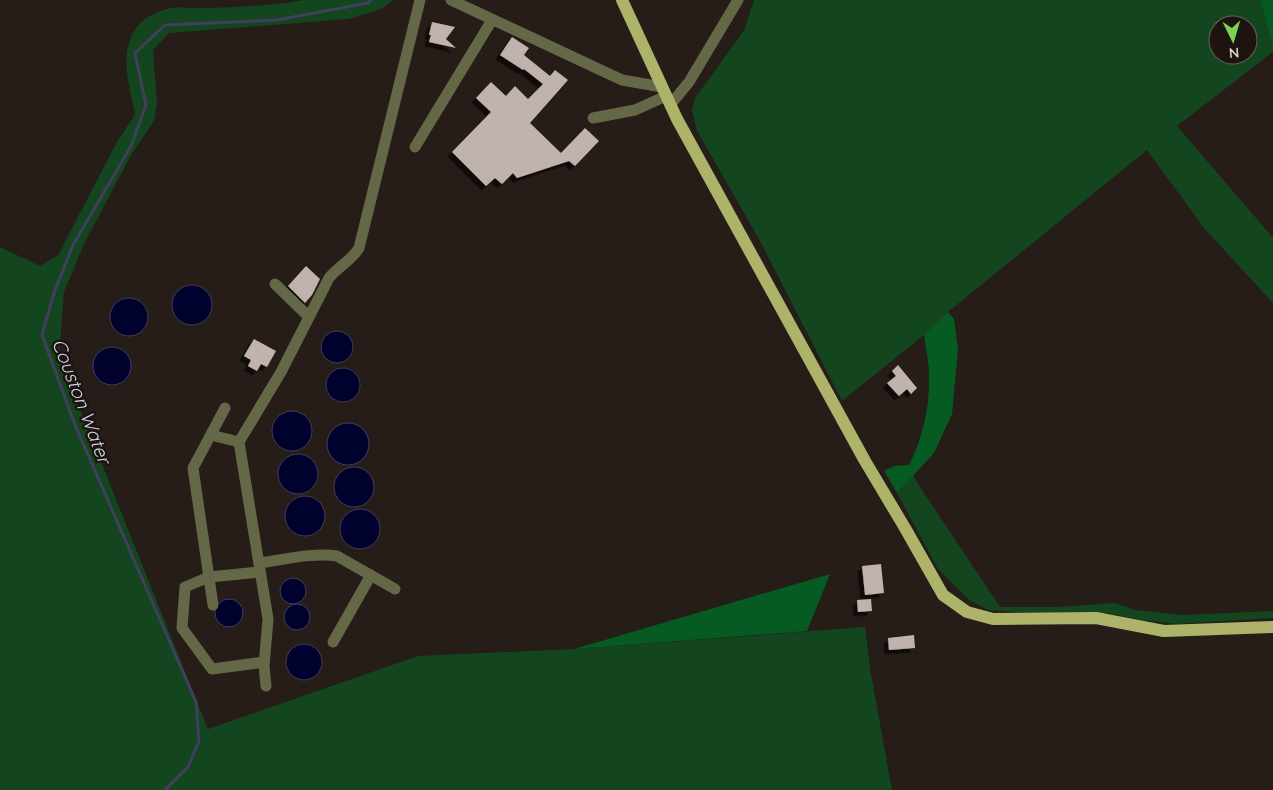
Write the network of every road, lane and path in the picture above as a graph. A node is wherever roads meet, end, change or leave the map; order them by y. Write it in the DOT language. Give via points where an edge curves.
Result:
graph roads {
  1 [pos="420,0"];
  2 [pos="451,0"];
  3 [pos="622,0"];
  4 [pos="738,0"];
  5 [pos="492,20"];
  6 [pos="666,96"];
  7 [pos="593,118"];
  8 [pos="414,146"];
  9 [pos="275,284"];
  10 [pos="309,317"];
  11 [pos="225,408"];
  12 [pos="211,435"];
  13 [pos="239,442"];
  14 [pos="259,568"];
  15 [pos="208,576"];
  16 [pos="371,576"];
  17 [pos="395,589"];
  18 [pos="213,605"];
  19 [pos="1273,627"];
  20 [pos="333,642"];
  21 [pos="264,662"];
  22 [pos="266,686"];
  1 -- 10 [label="street" via="359,248 334,272"];
  2 -- 5 [label="street"];
  3 -- 6 [label="main road"];
  4 -- 6 [label="street" via="689,82"];
  5 -- 6 [label="street" via="622,80"];
  5 -- 8 [label="street"];
  6 -- 7 [label="street" via="635,110"];
  6 -- 19 [label="main road" via="865,462 943,595 967,612 993,619 1096,618 1164,631"];
  9 -- 10 [label="street"];
  10 -- 13 [label="street"];
  11 -- 12 [label="street"];
  12 -- 13 [label="street"];
  12 -- 15 [label="street" via="193,468"];
  13 -- 14 [label="street"];
  14 -- 15 [label="street"];
  14 -- 16 [label="street" via="329,555 337,556"];
  14 -- 21 [label="street" via="268,619"];
  15 -- 18 [label="street"];
  15 -- 21 [label="street" via="185,587 182,628 212,669"];
  16 -- 17 [label="street"];
  16 -- 20 [label="street"];
  21 -- 22 [label="street"];
}
